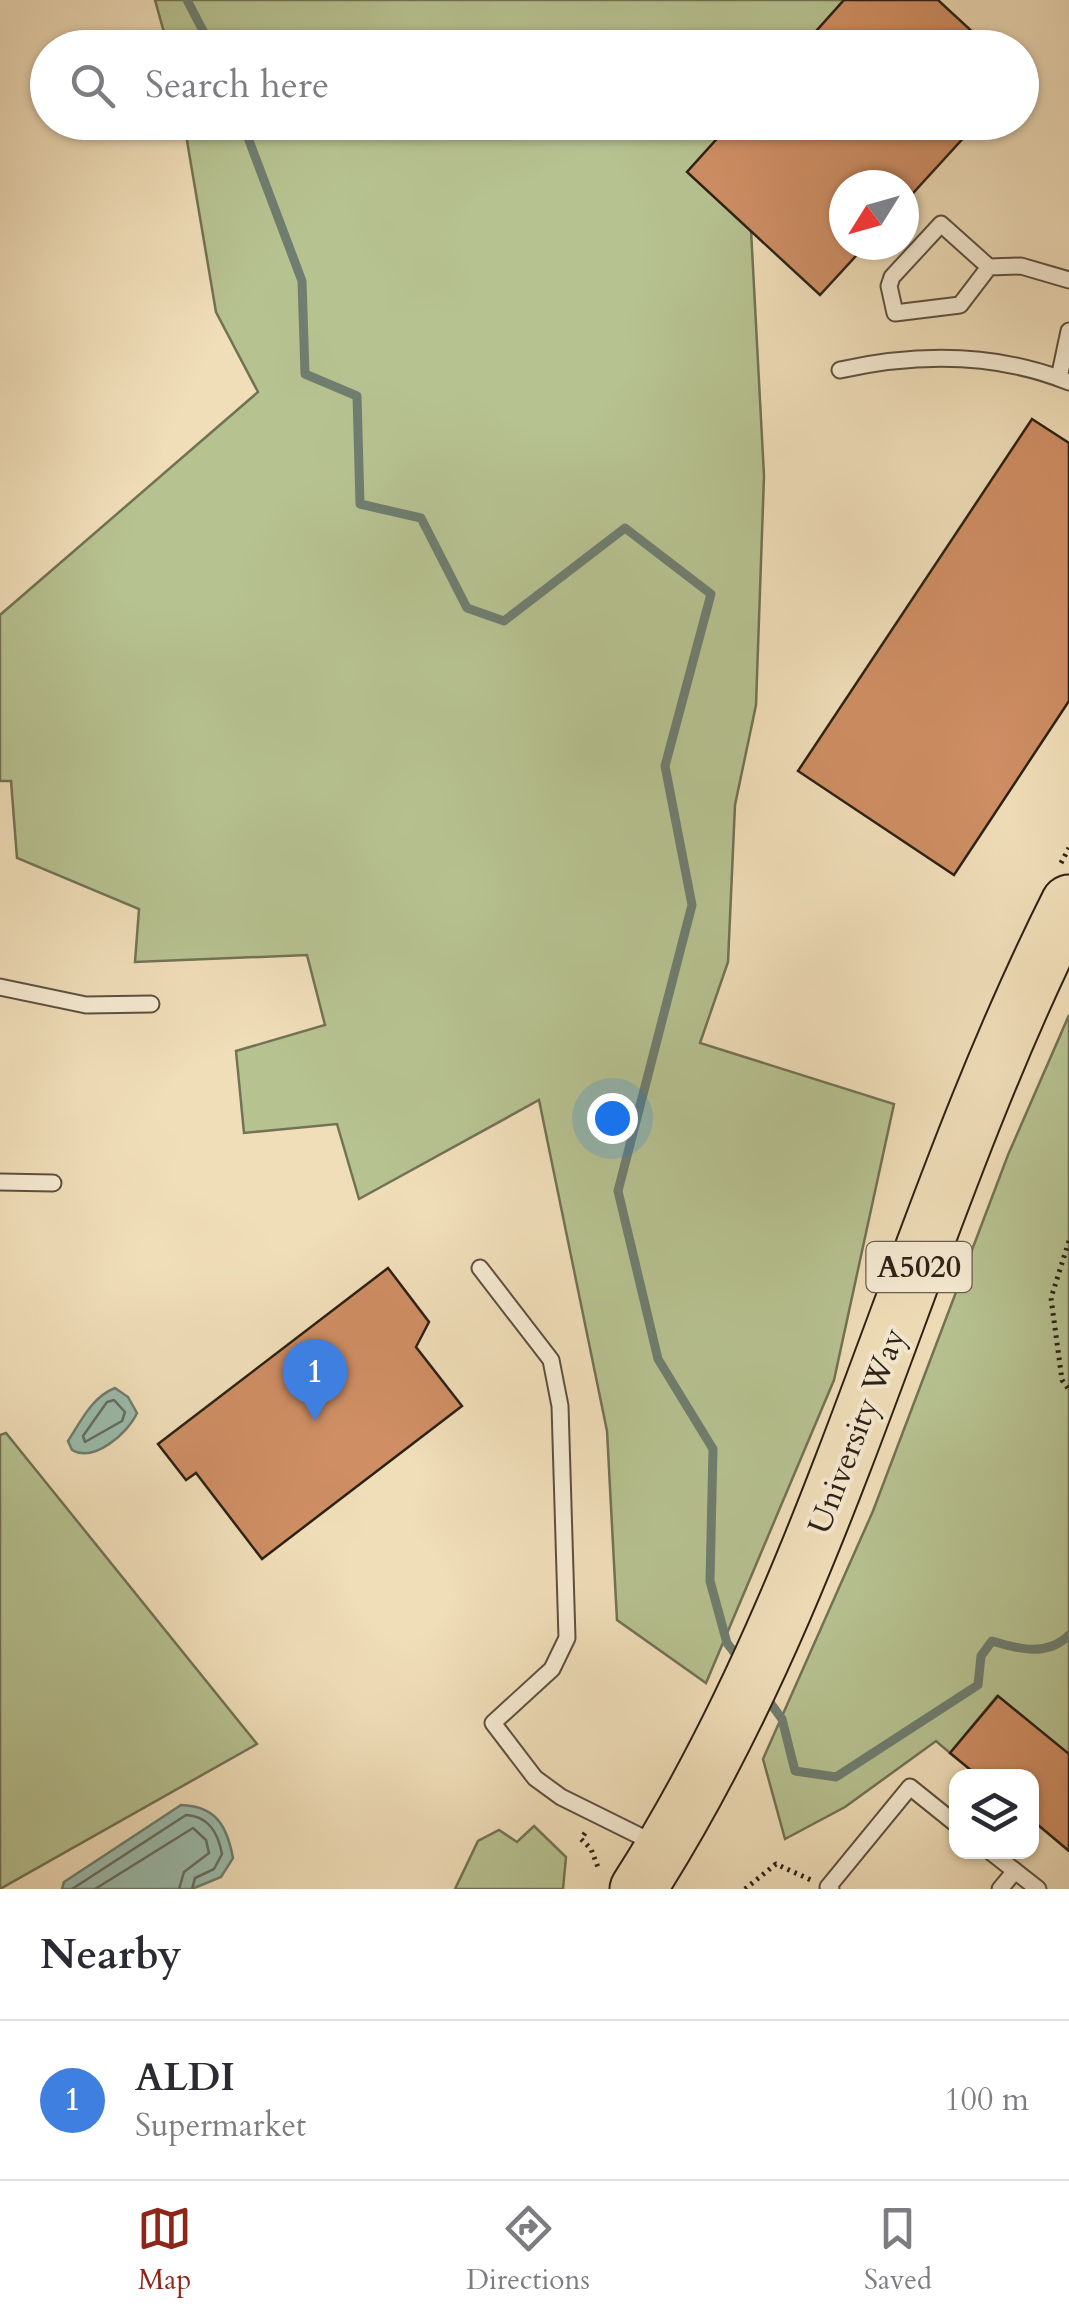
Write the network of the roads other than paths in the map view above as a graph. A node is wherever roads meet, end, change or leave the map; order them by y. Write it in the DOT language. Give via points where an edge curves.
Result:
graph roads {
  1 [pos="989,267"];
  2 [pos="1069,280"];
  3 [pos="1069,331"];
  4 [pos="840,370"];
  5 [pos="1064,380"];
  6 [pos="1069,903"];
  7 [pos="0,987"];
  8 [pos="151,1004"];
  9 [pos="0,1182"];
  10 [pos="53,1184"];
  11 [pos="480,1268"];
  12 [pos="949,1818"];
  13 [pos="1000,1859"];
  14 [pos="1015,1871"];
  15 [pos="634,1874"];
  16 [pos="829,1888"];
  17 [pos="1000,1889"];
  18 [pos="1038,1889"];
  1 -- 1 [label="lane" via="960,305 895,312 892,278 941,224"];
  1 -- 2 [label="lane" via="1021,266"];
  3 -- 5 [label="lane"];
  4 -- 5 [label="lane" via="970,358"];
  6 -- 15 [label="highway, University Way / A5020" via="974,1116 843,1474 775,1634 730,1730"];
  7 -- 8 [label="lane" via="86,1006"];
  9 -- 10 [label="lane"];
  11 -- 15 [label="lane" via="551,1360 560,1406 566,1580 567,1638 552,1669 493,1723 536,1778 596,1815"];
  12 -- 16 [label="lane" via="910,1787"];
  13 -- 14 [label="lane"];
  14 -- 17 [label="lane"];
  14 -- 18 [label="lane"];
}
